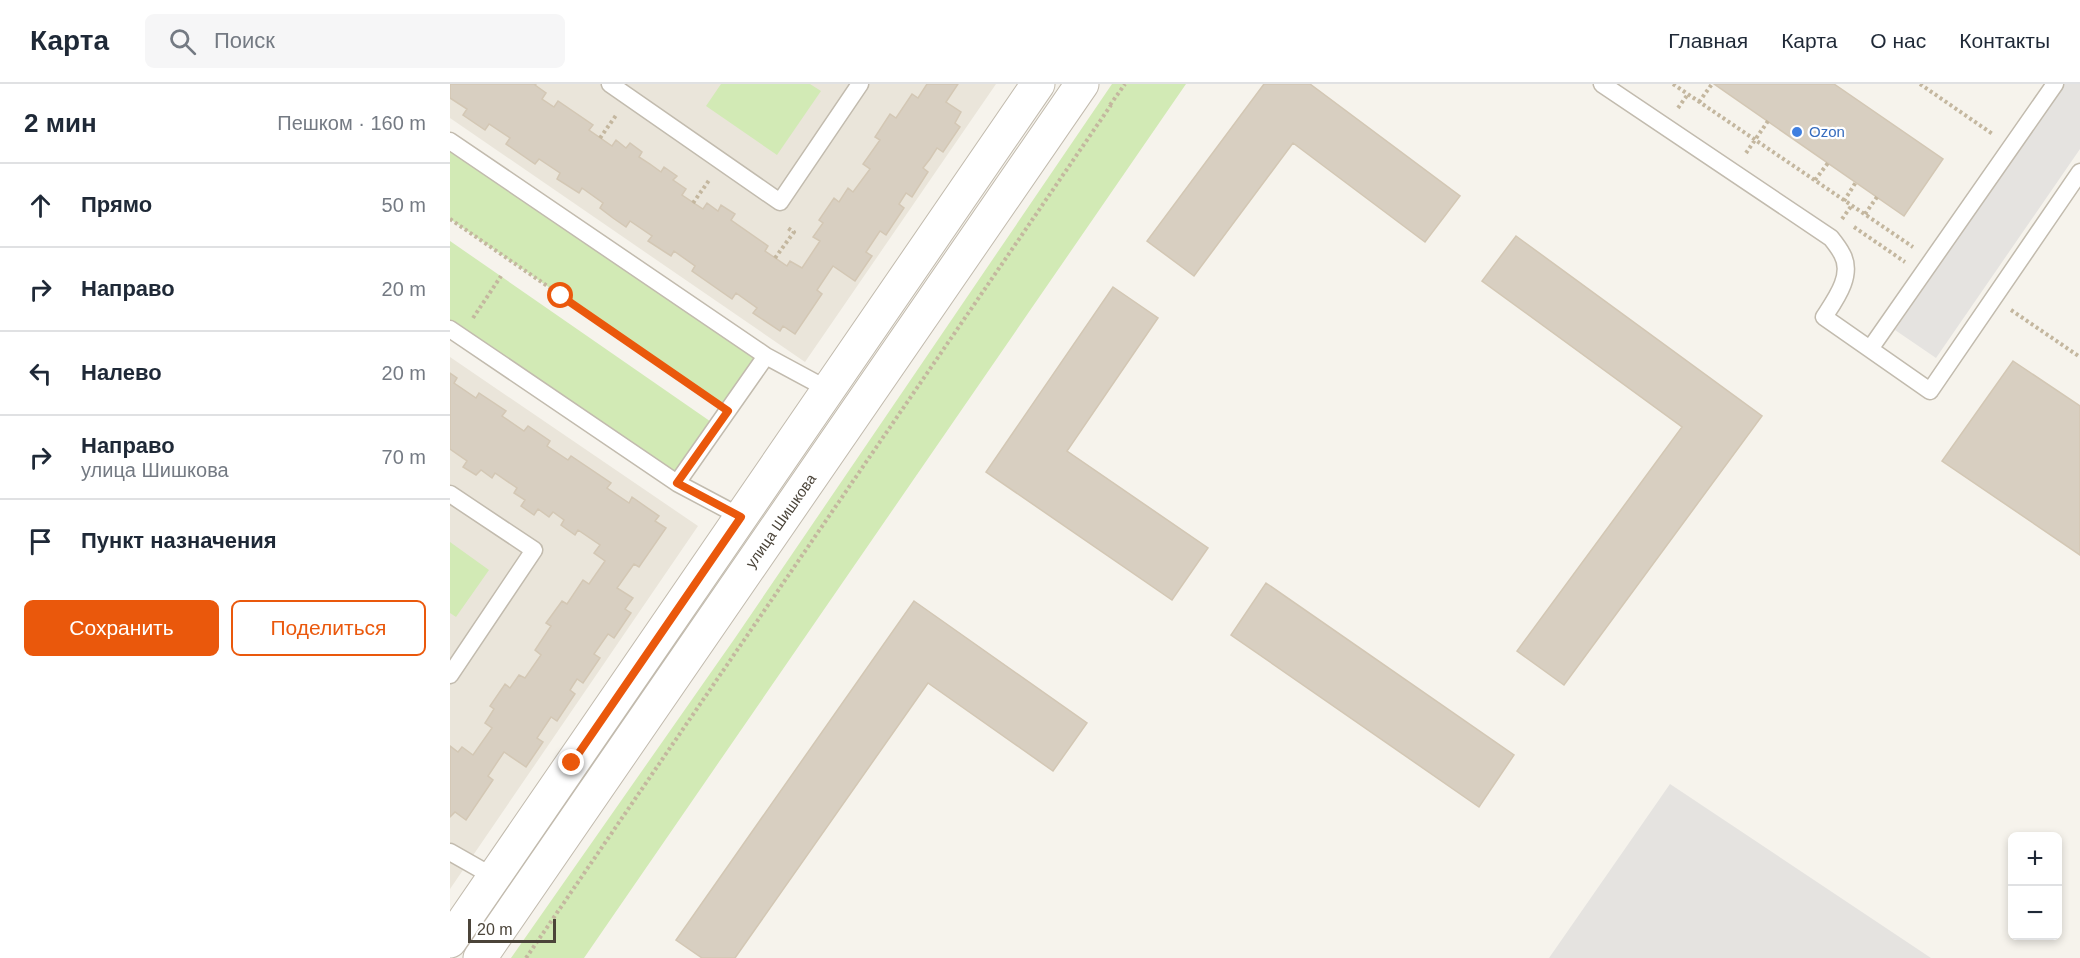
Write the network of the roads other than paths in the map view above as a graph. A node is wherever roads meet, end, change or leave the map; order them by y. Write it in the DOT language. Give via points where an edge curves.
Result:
graph roads {
  1 [pos="610,84"];
  2 [pos="860,84"];
  3 [pos="1038,84"];
  4 [pos="1082,84"];
  5 [pos="1602,84"];
  6 [pos="2055,84"];
  7 [pos="450,141"];
  8 [pos="2080,172"];
  9 [pos="455,332"];
  10 [pos="1870,349"];
  11 [pos="766,356"];
  12 [pos="829,390"];
  13 [pos="677,483"];
  14 [pos="450,494"];
  15 [pos="741,517"];
  16 [pos="450,675"];
  17 [pos="450,852"];
  18 [pos="494,877"];
  19 [pos="450,941"];
  20 [pos="480,958"];
  1 -- 2 [label="lane" via="780,202"];
  3 -- 12 [label="street"];
  4 -- 20 [label="street, улица Шишкова"];
  5 -- 10 [label="lane" via="1831,238 1844,256 1846,275 1824,317"];
  6 -- 10 [label="lane"];
  7 -- 11 [label="lane"];
  8 -- 10 [label="lane" via="1929,391"];
  9 -- 13 [label="lane"];
  11 -- 12 [label="lane"];
  11 -- 13 [label="lane"];
  12 -- 15 [label="street"];
  13 -- 15 [label="lane"];
  14 -- 16 [label="lane" via="534,550"];
  15 -- 18 [label="street"];
  17 -- 18 [label="lane"];
  18 -- 19 [label="street"];
}
